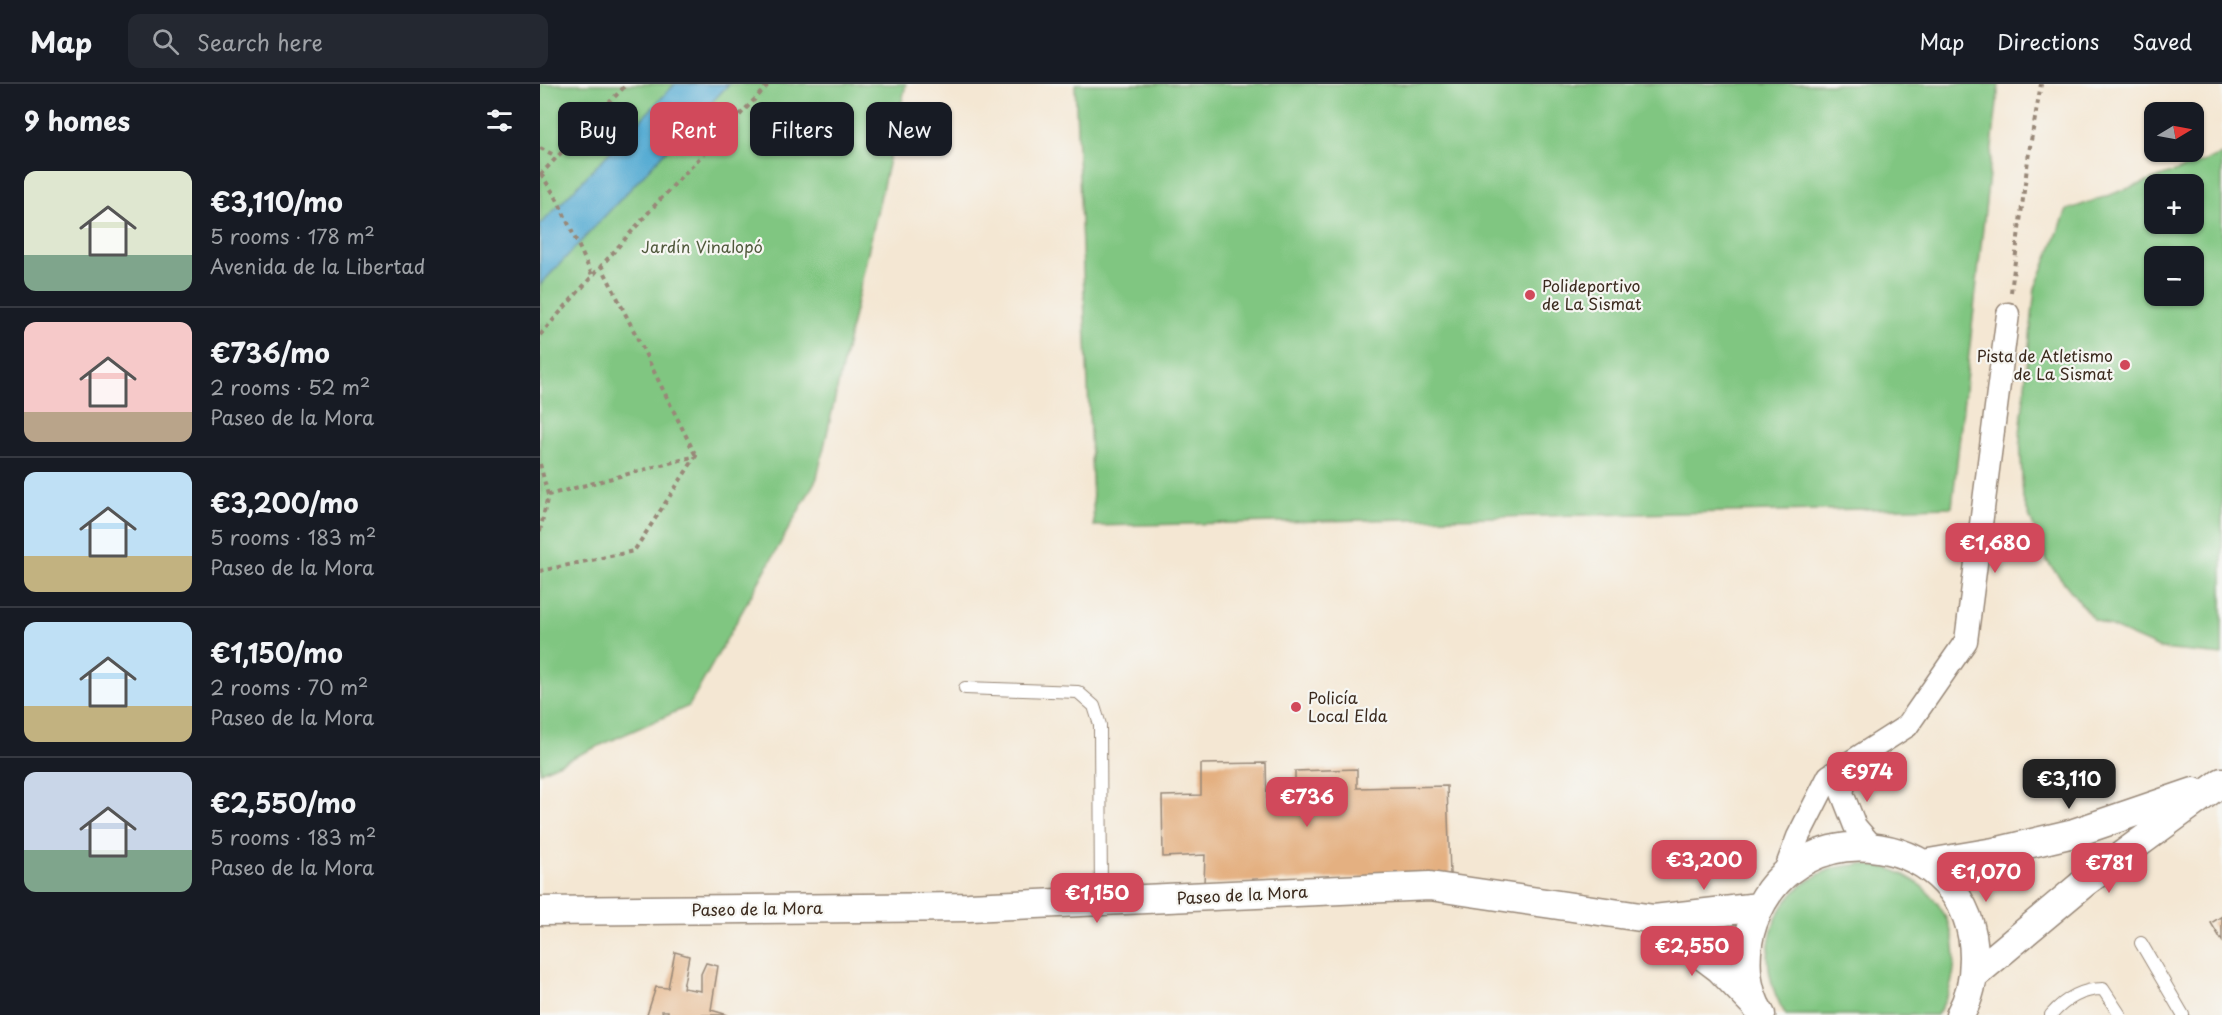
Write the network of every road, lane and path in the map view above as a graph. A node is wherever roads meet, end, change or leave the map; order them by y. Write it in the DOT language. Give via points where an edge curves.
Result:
graph roads {
  1 [pos="627,84"];
  2 [pos="769,84"];
  3 [pos="2041,84"];
  4 [pos="540,148"];
  5 [pos="556,156"];
  6 [pos="540,175"];
  7 [pos="601,265"];
  8 [pos="592,275"];
  9 [pos="2008,314"];
  10 [pos="540,335"];
  11 [pos="696,456"];
  12 [pos="540,464"];
  13 [pos="548,495"];
  14 [pos="540,531"];
  15 [pos="540,571"];
  16 [pos="965,688"];
  17 [pos="1849,764"];
  18 [pos="2222,782"];
  19 [pos="1872,846"];
  20 [pos="1923,864"];
  21 [pos="1784,874"];
  22 [pos="1101,901"];
  23 [pos="1759,906"];
  24 [pos="540,911"];
  25 [pos="1654,919"];
  26 [pos="2140,943"];
  27 [pos="1968,1002"];
  28 [pos="1759,1011"];
  29 [pos="2051,1015"];
  30 [pos="2120,1015"];
  31 [pos="2183,1015"];
  1 -- 5 [label="path"];
  2 -- 7 [label="path"];
  3 -- 9 [label="path"];
  4 -- 5 [label="path"];
  5 -- 6 [label="path"];
  6 -- 8 [label="path" via="557,200"];
  7 -- 8 [label="path"];
  7 -- 11 [label="path"];
  8 -- 10 [label="path"];
  9 -- 17 [label="street" via="1966,641 1907,726"];
  11 -- 13 [label="path"];
  11 -- 15 [label="path" via="634,551"];
  12 -- 13 [label="path"];
  13 -- 14 [label="path"];
  16 -- 22 [label="lane" via="1078,692 1094,706 1100,725"];
  17 -- 19 [label="street" via="1842,793 1855,826"];
  17 -- 21 [label="street" via="1829,776"];
  18 -- 20 [label="street" via="2074,832"];
  18 -- 27 [label="street" via="2084,883"];
  19 -- 20 [label="street" via="1898,851"];
  19 -- 21 [label="street" via="1840,847 1810,856"];
  20 -- 27 [label="street" via="1947,885 1965,912 1974,943"];
  21 -- 23 [label="street"];
  22 -- 24 [label="street, Paseo de la Mora" via="969,907"];
  22 -- 25 [label="street, Paseo de la Mora" via="1430,886"];
  23 -- 25 [label="street, Paseo de la Mora"];
  23 -- 28 [label="street" via="1748,939 1746,973"];
  25 -- 28 [label="street, Paseo de la Mora" via="1719,968"];
  26 -- 31 [label="lane"];
  29 -- 30 [label="lane" via="2064,1001 2088,989 2103,989"];
}
